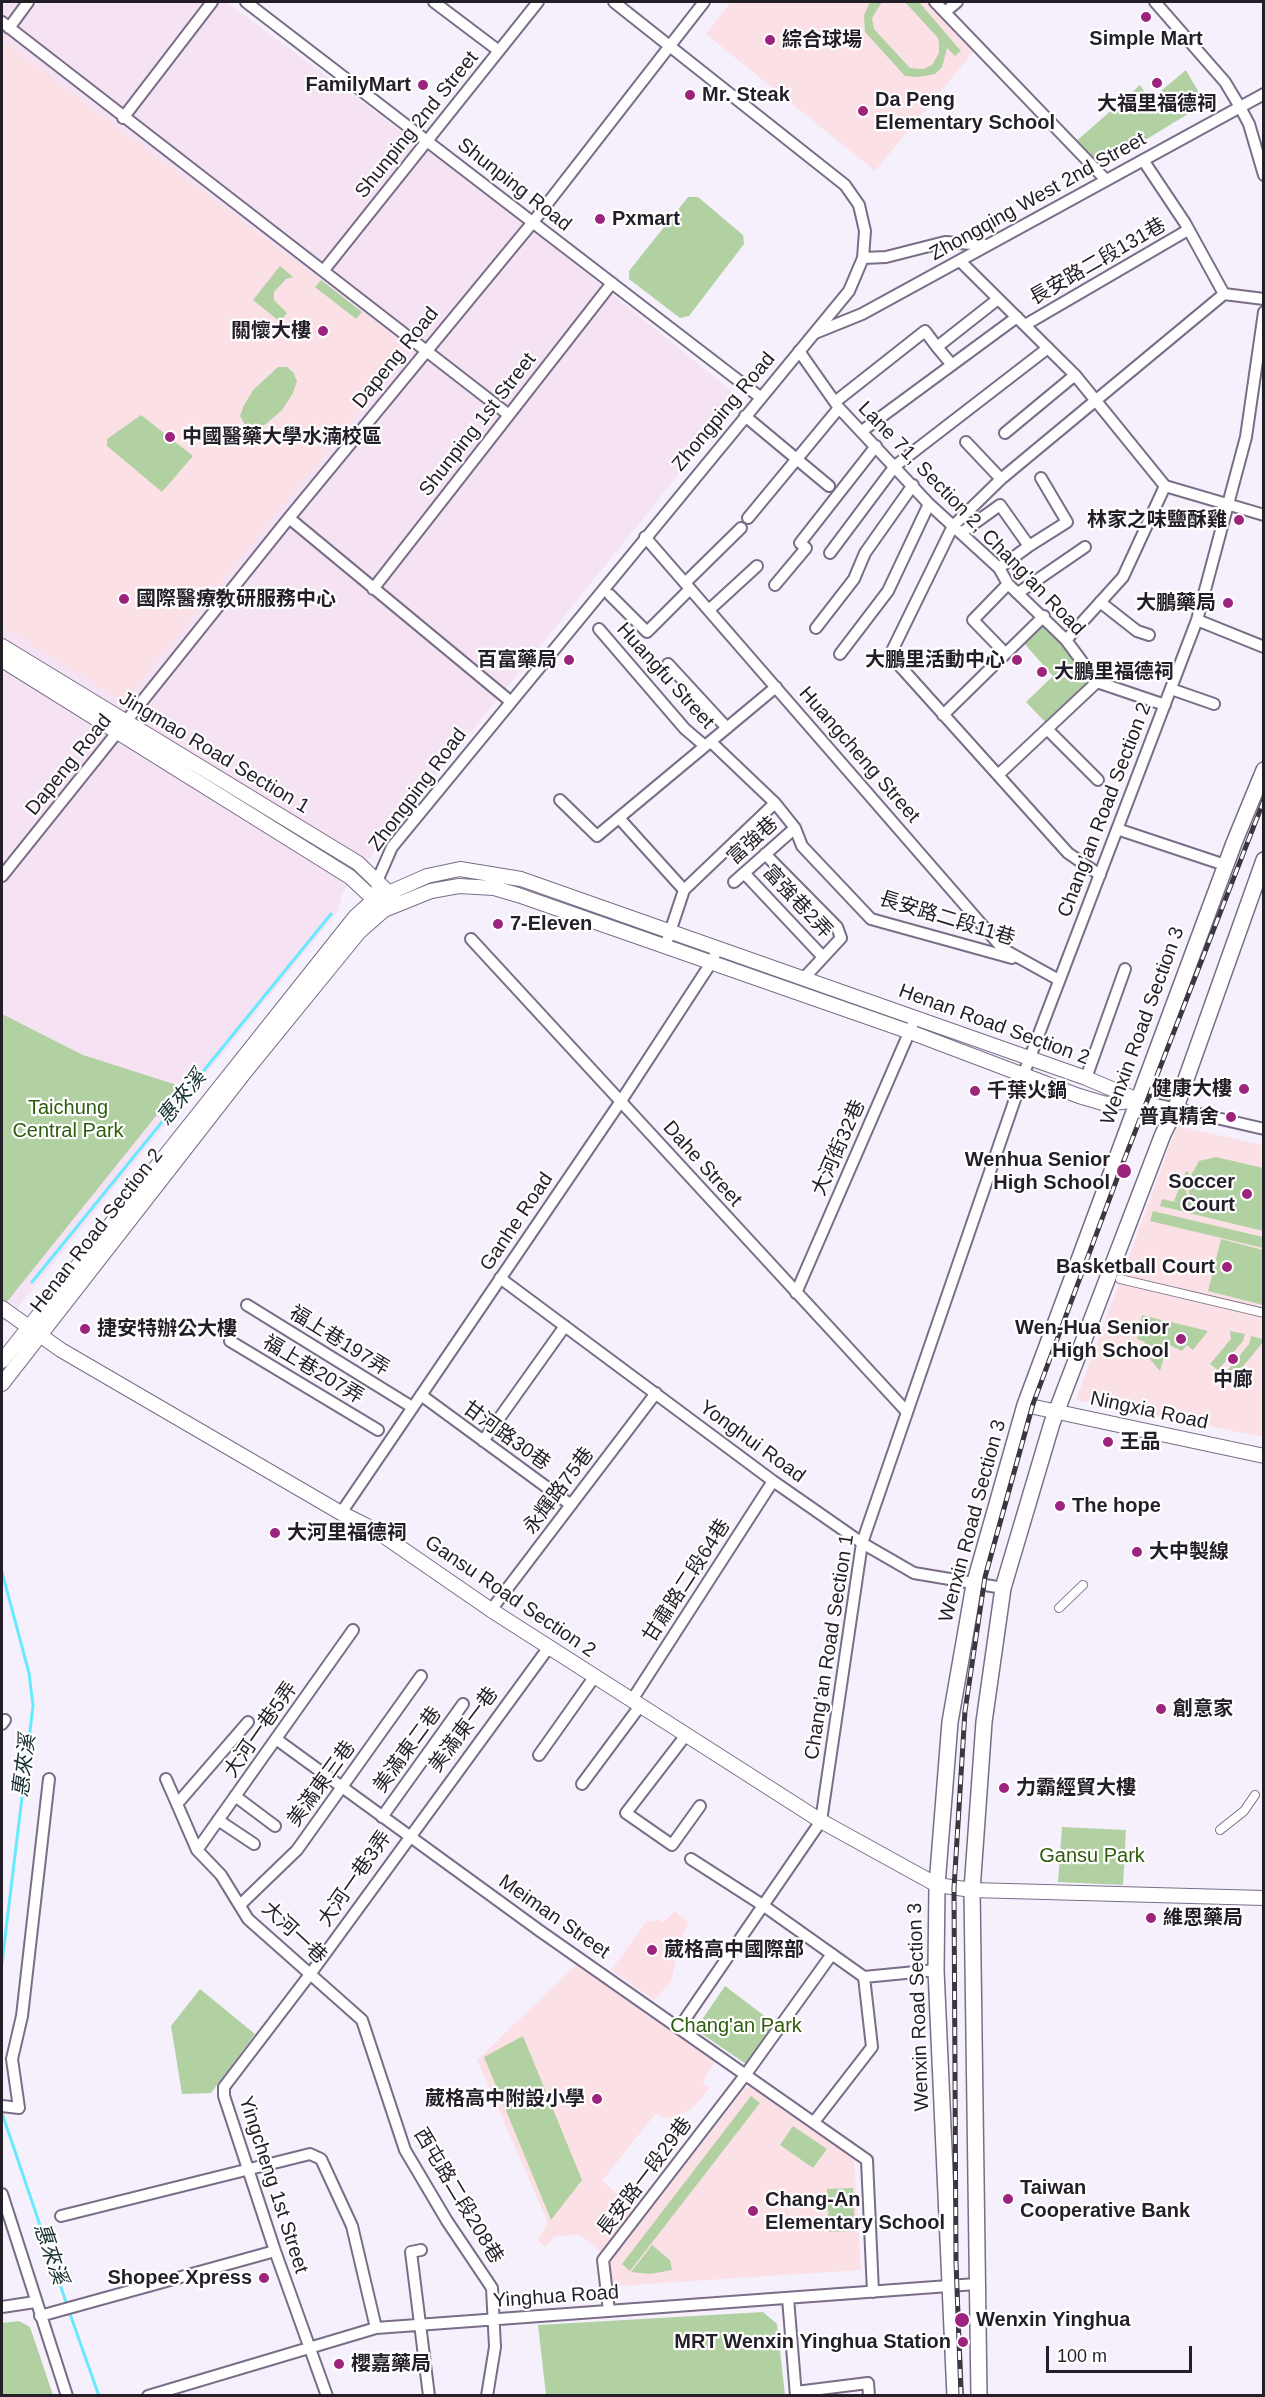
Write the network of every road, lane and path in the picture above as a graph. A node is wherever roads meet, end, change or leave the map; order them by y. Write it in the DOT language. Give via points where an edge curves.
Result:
graph roads {
  1 [pos="28,2"];
  2 [pos="212,2"];
  3 [pos="246,2"];
  4 [pos="435,2"];
  5 [pos="538,2"];
  6 [pos="614,2"];
  7 [pos="704,2"];
  8 [pos="935,2"];
  9 [pos="957,2"];
  10 [pos="1155,2"];
  11 [pos="945,12"];
  12 [pos="5,25"];
  13 [pos="670,46"];
  14 [pos="499,51"];
  15 [pos="1263,94"];
  16 [pos="1240,107"];
  17 [pos="123,118"];
  18 [pos="428,141"];
  19 [pos="1143,160"];
  20 [pos="1263,175"];
  21 [pos="1106,180"];
  22 [pos="533,222"];
  23 [pos="1188,230"];
  24 [pos="987,245"];
  25 [pos="863,258"];
  26 [pos="960,261"];
  27 [pos="324,270"];
  28 [pos="612,283"];
  29 [pos="1224,294"];
  30 [pos="998,299"];
  31 [pos="1263,299"];
  32 [pos="1263,312"];
  33 [pos="1021,321"];
  34 [pos="814,333"];
  35 [pos="937,347"];
  36 [pos="1048,348"];
  37 [pos="426,350"];
  38 [pos="798,351"];
  39 [pos="952,365"];
  40 [pos="1075,375"];
  41 [pos="760,397"];
  42 [pos="1096,398"];
  43 [pos="837,405"];
  44 [pos="509,415"];
  45 [pos="745,416"];
  46 [pos="862,431"];
  47 [pos="1005,432"];
  48 [pos="966,442"];
  49 [pos="876,446"];
  50 [pos="797,460"];
  51 [pos="896,466"];
  52 [pos="1041,478"];
  53 [pos="1001,479"];
  54 [pos="913,485"];
  55 [pos="829,486"];
  56 [pos="1165,486"];
  57 [pos="929,504"];
  58 [pos="1228,506"];
  59 [pos="1263,515"];
  60 [pos="290,518"];
  61 [pos="748,518"];
  62 [pos="741,528"];
  63 [pos="957,530"];
  64 [pos="645,537"];
  65 [pos="1029,546"];
  66 [pos="1085,547"];
  67 [pos="830,553"];
  68 [pos="757,566"];
  69 [pos="999,568"];
  70 [pos="1008,584"];
  71 [pos="775,585"];
  72 [pos="688,586"];
  73 [pos="373,590"];
  74 [pos="1018,593"];
  75 [pos="610,595"];
  76 [pos="1100,602"];
  77 [pos="709,610"];
  78 [pos="1044,616"];
  79 [pos="1197,620"];
  80 [pos="816,628"];
  81 [pos="599,629"];
  82 [pos="1149,635"];
  83 [pos="1066,640"];
  84 [pos="2,646"];
  85 [pos="1263,647"];
  86 [pos="1005,653"];
  87 [pos="840,654"];
  88 [pos="2,660"];
  89 [pos="668,664"];
  90 [pos="1097,682"];
  91 [pos="776,687"];
  92 [pos="1171,688"];
  93 [pos="510,701"];
  94 [pos="1214,704"];
  95 [pos="1165,705"];
  96 [pos="943,715"];
  97 [pos="123,727"];
  98 [pos="727,728"];
  99 [pos="1047,729"];
  100 [pos="708,744"];
  101 [pos="1263,770"];
  102 [pos="998,775"];
  103 [pos="1098,780"];
  104 [pos="560,800"];
  105 [pos="776,803"];
  106 [pos="619,818"];
  107 [pos="795,828"];
  108 [pos="1117,829"];
  109 [pos="765,854"];
  110 [pos="1263,860"];
  111 [pos="1226,865"];
  112 [pos="744,873"];
  113 [pos="1100,875"];
  114 [pos="2,876"];
  115 [pos="378,879"];
  116 [pos="734,882"];
  117 [pos="684,890"];
  118 [pos="389,891"];
  119 [pos="399,903"];
  120 [pos="379,905"];
  121 [pos="671,931"];
  122 [pos="471,939"];
  123 [pos="664,947"];
  124 [pos="718,948"];
  125 [pos="823,957"];
  126 [pos="1022,961"];
  127 [pos="711,963"];
  128 [pos="1125,969"];
  129 [pos="804,978"];
  130 [pos="1059,980"];
  131 [pos="916,1018"];
  132 [pos="910,1032"];
  133 [pos="1030,1058"];
  134 [pos="1024,1073"];
  135 [pos="1086,1078"];
  136 [pos="1138,1100"];
  137 [pos="621,1101"];
  138 [pos="1175,1110"];
  139 [pos="1263,1129"];
  140 [pos="500,1278"];
  141 [pos="1120,1279"];
  142 [pos="796,1293"];
  143 [pos="247,1305"];
  144 [pos="2,1308"];
  145 [pos="1263,1313"];
  146 [pos="565,1326"];
  147 [pos="28,1328"];
  148 [pos="40,1336"];
  149 [pos="230,1341"];
  150 [pos="2,1361"];
  151 [pos="2,1384"];
  152 [pos="656,1393"];
  153 [pos="421,1395"];
  154 [pos="1025,1405"];
  155 [pos="412,1407"];
  156 [pos="1056,1410"];
  157 [pos="907,1412"];
  158 [pos="378,1430"];
  159 [pos="483,1441"];
  160 [pos="1263,1456"];
  161 [pos="773,1481"];
  162 [pos="571,1505"];
  163 [pos="340,1513"];
  164 [pos="862,1543"];
  165 [pos="974,1585"];
  166 [pos="1083,1585"];
  167 [pos="1003,1587"];
  168 [pos="1059,1608"];
  169 [pos="491,1610"];
  170 [pos="353,1630"];
  171 [pos="549,1647"];
  172 [pos="421,1676"];
  173 [pos="595,1676"];
  174 [pos="636,1703"];
  175 [pos="463,1704"];
  176 [pos="248,1722"];
  177 [pos="686,1735"];
  178 [pos="276,1739"];
  179 [pos="539,1755"];
  180 [pos="49,1779"];
  181 [pos="166,1779"];
  182 [pos="582,1784"];
  183 [pos="341,1788"];
  184 [pos="1255,1795"];
  185 [pos="236,1796"];
  186 [pos="177,1804"];
  187 [pos="700,1806"];
  188 [pos="382,1816"];
  189 [pos="218,1820"];
  190 [pos="820,1821"];
  191 [pos="275,1826"];
  192 [pos="1220,1830"];
  193 [pos="408,1836"];
  194 [pos="254,1844"];
  195 [pos="197,1850"];
  196 [pos="691,1859"];
  197 [pos="936,1885"];
  198 [pos="972,1890"];
  199 [pos="1263,1898"];
  200 [pos="241,1904"];
  201 [pos="764,1906"];
  202 [pos="832,1954"];
  203 [pos="936,1970"];
  204 [pos="310,1973"];
  205 [pos="864,1977"];
  206 [pos="679,2028"];
  207 [pos="746,2074"];
  208 [pos="2,2106"];
  209 [pos="394,2120"];
  210 [pos="814,2122"];
  211 [pos="249,2170"];
  212 [pos="2,2194"];
  213 [pos="61,2216"];
  214 [pos="421,2250"];
  215 [pos="275,2251"];
  216 [pos="976,2284"];
  217 [pos="950,2286"];
  218 [pos="873,2292"];
  219 [pos="788,2298"];
  220 [pos="35,2302"];
  221 [pos="2,2307"];
  222 [pos="609,2311"];
  223 [pos="44,2316"];
  224 [pos="494,2319"];
  225 [pos="422,2324"];
  226 [pos="376,2328"];
  227 [pos="310,2347"];
  228 [pos="796,2394"];
  229 [pos="67,2396"];
  230 [pos="148,2396"];
  231 [pos="327,2396"];
  232 [pos="429,2396"];
  233 [pos="488,2396"];
  234 [pos="869,2396"];
  235 [pos="955,2396"];
  236 [pos="979,2396"];
  1 -- 12 [label="street"];
  2 -- 17 [label="street"];
  3 -- 18 [label="street, Shunping Road"];
  4 -- 14 [label="street"];
  5 -- 14 [label="street, Shunping 2nd Street"];
  6 -- 13 [label="street, Zhongping Road"];
  7 -- 13 [label="street, Dapeng Road"];
  8 -- 11 [label="street"];
  9 -- 11 [label="street"];
  10 -- 16 [label="street" via="1225,82"];
  11 -- 21 [label="street"];
  12 -- 17 [label="street"];
  13 -- 22 [label="street, Dapeng Road"];
  13 -- 25 [label="street, Zhongping Road" via="851,192 859,205 864,231"];
  14 -- 18 [label="street, Shunping 2nd Street"];
  15 -- 16 [label="street, Zhongqing West 2nd Street"];
  16 -- 19 [label="street, Zhongqing West 2nd Street"];
  16 -- 20 [label="street" via="1249,124"];
  17 -- 27 [label="street"];
  18 -- 22 [label="street, Shunping Road"];
  18 -- 27 [label="street, Shunping 2nd Street"];
  19 -- 21 [label="street, Zhongqing West 2nd Street"];
  19 -- 23 [label="street"];
  21 -- 24 [label="street, Zhongqing West 2nd Street"];
  22 -- 28 [label="street, Shunping Road"];
  22 -- 37 [label="street, Dapeng Road"];
  23 -- 29 [label="street"];
  23 -- 33 [label="street, 長安路二段131巷"];
  24 -- 25 [label="street" via="945,242 886,257"];
  24 -- 26 [label="street, Zhongqing West 2nd Street"];
  25 -- 34 [label="street, Zhongping Road" via="849,291"];
  26 -- 30 [label="street"];
  26 -- 34 [label="street, Zhongqing West 2nd Street" via="862,314"];
  27 -- 37 [label="street"];
  28 -- 41 [label="street, Shunping Road"];
  28 -- 44 [label="street, Shunping 1st Street"];
  29 -- 31 [label="street"];
  29 -- 42 [label="street"];
  30 -- 33 [label="street"];
  30 -- 35 [label="street"];
  32 -- 58 [label="street, Chang’an Road Section 2" via="1246,437"];
  33 -- 36 [label="street"];
  33 -- 39 [label="street, 長安路二段131巷"];
  34 -- 38 [label="street, Zhongping Road"];
  35 -- 39 [label="street"];
  35 -- 43 [label="street" via="925,332"];
  36 -- 40 [label="street"];
  36 -- 51 [label="street"];
  37 -- 44 [label="street"];
  37 -- 60 [label="street, Dapeng Road"];
  38 -- 41 [label="street, Zhongping Road"];
  38 -- 43 [label="street, Lane 71, Section 2, Chang'an Road"];
  39 -- 46 [label="street, 長安路二段131巷"];
  40 -- 42 [label="street"];
  40 -- 47 [label="street"];
  41 -- 45 [label="street, Zhongping Road"];
  42 -- 53 [label="street"];
  42 -- 56 [label="street"];
  43 -- 46 [label="street, Lane 71, Section 2, Chang'an Road"];
  43 -- 50 [label="street"];
  44 -- 73 [label="street, Shunping 1st Street"];
  45 -- 50 [label="street"];
  45 -- 64 [label="street, Zhongping Road"];
  46 -- 49 [label="street, Lane 71, Section 2, Chang'an Road"];
  48 -- 53 [label="street"];
  49 -- 51 [label="street, Lane 71, Section 2, Chang'an Road"];
  49 -- 71 [label="street" via="800,543 806,548"];
  50 -- 55 [label="street"];
  50 -- 61 [label="street"];
  51 -- 54 [label="street, Lane 71, Section 2, Chang'an Road"];
  51 -- 67 [label="street"];
  52 -- 65 [label="street" via="1067,522"];
  53 -- 63 [label="street"];
  54 -- 57 [label="street, Lane 71, Section 2, Chang'an Road"];
  54 -- 80 [label="street" via="865,553 854,579"];
  56 -- 58 [label="street"];
  56 -- 76 [label="street" via="1123,578"];
  57 -- 63 [label="street, Lane 71, Section 2, Chang'an Road"];
  57 -- 87 [label="street" via="888,591"];
  58 -- 59 [label="street"];
  58 -- 79 [label="street, Chang’an Road Section 2"];
  60 -- 73 [label="street"];
  60 -- 97 [label="street, Dapeng Road"];
  62 -- 72 [label="street"];
  63 -- 65 [label="street" via="1000,505"];
  63 -- 69 [label="street, Lane 71, Section 2, Chang'an Road"];
  63 -- 96 [label="street" via="890,655"];
  64 -- 72 [label="street, Huangcheng Street"];
  64 -- 93 [label="street, Zhongping Road"];
  65 -- 69 [label="street"];
  66 -- 74 [label="street"];
  68 -- 77 [label="street"];
  69 -- 70 [label="street, Lane 71, Section 2, Chang'an Road"];
  70 -- 74 [label="street, Lane 71, Section 2, Chang'an Road"];
  70 -- 86 [label="street" via="973,620"];
  72 -- 75 [label="street" via="647,632"];
  72 -- 77 [label="street, Huangcheng Street"];
  73 -- 93 [label="street"];
  74 -- 78 [label="street, Lane 71, Section 2, Chang'an Road"];
  76 -- 82 [label="street" via="1137,632"];
  76 -- 83 [label="street"];
  77 -- 91 [label="street, Huangcheng Street"];
  78 -- 83 [label="street, Lane 71, Section 2, Chang'an Road"];
  78 -- 86 [label="street"];
  79 -- 85 [label="street"];
  79 -- 92 [label="street, Chang’an Road Section 2"];
  81 -- 100 [label="street, Huangfu Street" via="685,729"];
  83 -- 90 [label="street, Lane 71, Section 2, Chang'an Road"];
  84 -- 97 [label="street, Jingmao Road Section 1"];
  86 -- 96 [label="street"];
  88 -- 97 [label="street, Jingmao Road Section 1"];
  89 -- 98 [label="street"];
  90 -- 95 [label="street"];
  90 -- 99 [label="street"];
  91 -- 98 [label="street"];
  91 -- 126 [label="street, Huangcheng Street" via="1003,949"];
  92 -- 94 [label="street"];
  92 -- 95 [label="street, Chang’an Road Section 2"];
  93 -- 115 [label="street, Zhongping Road" via="392,848"];
  95 -- 108 [label="street, Chang’an Road Section 2"];
  96 -- 102 [label="street"];
  97 -- 114 [label="street, Dapeng Road"];
  97 -- 115 [label="street, Jingmao Road Section 1" via="358,863"];
  97 -- 120 [label="street, Jingmao Road Section 1" via="350,877"];
  98 -- 100 [label="street"];
  99 -- 102 [label="street"];
  99 -- 103 [label="street"];
  100 -- 105 [label="street, Huangfu Street"];
  100 -- 106 [label="street"];
  101 -- 111 [label="main road, Wenxin Road Section 3"];
  102 -- 113 [label="street" via="1068,853"];
  104 -- 106 [label="street" via="597,836"];
  105 -- 107 [label="street, 長安路二段11巷"];
  105 -- 117 [label="street"];
  106 -- 117 [label="street"];
  107 -- 109 [label="street, 富強巷"];
  107 -- 126 [label="street, 長安路二段11巷" via="802,846 871,919"];
  108 -- 111 [label="street"];
  108 -- 113 [label="street, Chang’an Road Section 2"];
  109 -- 112 [label="street, 富強巷"];
  109 -- 125 [label="street" via="837,927 841,938"];
  110 -- 138 [label="main road"];
  111 -- 136 [label="main road, Wenxin Road Section 3"];
  112 -- 116 [label="street, 富強巷"];
  112 -- 125 [label="street, 富強巷2弄"];
  113 -- 130 [label="street, Chang’an Road Section 2"];
  115 -- 118 [label="street, Jingmao Road Section 1"];
  115 -- 120 [label="street, Zhongping Road"];
  117 -- 121 [label="street"];
  118 -- 119 [label="street, Jingmao Road Section 1"];
  118 -- 120 [label="street, Henan Road Section 2"];
  118 -- 121 [label="street, Henan Road Section 2" via="427,876 460,869 498,874"];
  119 -- 120 [label="street, Henan Road Section 2"];
  119 -- 123 [label="street, Henan Road Section 2" via="459,886 494,888"];
  120 -- 147 [label="street, Henan Road Section 2" via="355,917"];
  120 -- 148 [label="street, Henan Road Section 2"];
  121 -- 123 [label="street"];
  121 -- 124 [label="street, Henan Road Section 2"];
  122 -- 137 [label="street, Dahe Street"];
  123 -- 127 [label="street, Henan Road Section 2"];
  124 -- 127 [label="street, Ganhe Road"];
  124 -- 129 [label="street, Henan Road Section 2"];
  125 -- 129 [label="street"];
  126 -- 130 [label="street, Huangcheng Street"];
  127 -- 132 [label="street, Henan Road Section 2"];
  127 -- 137 [label="street, Ganhe Road"];
  128 -- 135 [label="street"];
  129 -- 131 [label="street, Henan Road Section 2"];
  130 -- 133 [label="street, Chang’an Road Section 2"];
  131 -- 132 [label="street, 大河街32巷"];
  131 -- 133 [label="street, Henan Road Section 2"];
  132 -- 134 [label="street, Henan Road Section 2"];
  132 -- 142 [label="street, 大河街32巷"];
  133 -- 134 [label="street, Chang’an Road Section 2"];
  133 -- 135 [label="street, Henan Road Section 2"];
  134 -- 136 [label="street, Henan Road Section 2" via="1106,1104"];
  134 -- 157 [label="street, Chang’an Road Section 1"];
  135 -- 136 [label="street, Henan Road Section 2"];
  136 -- 138 [label="street"];
  136 -- 154 [label="main road, Wenxin Road Section 3"];
  137 -- 140 [label="street, Ganhe Road"];
  137 -- 142 [label="street, Dahe Street"];
  138 -- 139 [label="street"];
  138 -- 156 [label="main road"];
  140 -- 146 [label="street, Yonghui Road"];
  140 -- 153 [label="street, Ganhe Road"];
  141 -- 145 [label="street" via="1211,1304"];
  142 -- 157 [label="street, Dahe Street"];
  143 -- 155 [label="street, 福上巷197弄"];
  144 -- 147 [label="street, Gansu Road Section 2"];
  146 -- 152 [label="street, Yonghui Road"];
  146 -- 159 [label="street"];
  147 -- 148 [label="street, Gansu Road Section 2"];
  147 -- 150 [label="street, Henan Road Section 2"];
  148 -- 151 [label="street, Henan Road Section 2"];
  148 -- 163 [label="street, Gansu Road Section 2"];
  149 -- 158 [label="street, 福上巷207弄"];
  152 -- 161 [label="street, Yonghui Road"];
  152 -- 162 [label="street, 永輝路75巷"];
  153 -- 155 [label="street, Ganhe Road"];
  153 -- 159 [label="street, 甘河路30巷"];
  154 -- 156 [label="street, Ningxia Road"];
  154 -- 165 [label="main road, Wenxin Road Section 3"];
  155 -- 163 [label="street, Ganhe Road"];
  156 -- 160 [label="street, Ningxia Road"];
  156 -- 167 [label="main road"];
  157 -- 164 [label="street, Chang’an Road Section 1"];
  159 -- 162 [label="street, 甘河路30巷"];
  161 -- 164 [label="street, Yonghui Road"];
  161 -- 174 [label="street, 甘肅路二段64巷"];
  162 -- 169 [label="street, 永輝路75巷"];
  163 -- 169 [label="street, Gansu Road Section 2" via="375,1530"];
  164 -- 165 [label="street, Yonghui Road" via="914,1574"];
  164 -- 190 [label="street, Chang’an Road Section 1"];
  165 -- 167 [label="street, Yonghui Road"];
  165 -- 197 [label="main road, Wenxin Road Section 3" via="950,1722"];
  166 -- 168 [label="street"];
  167 -- 198 [label="main road" via="984,1722"];
  169 -- 171 [label="street, Gansu Road Section 2"];
  170 -- 178 [label="street, 大河一巷5弄"];
  171 -- 173 [label="street, Gansu Road Section 2"];
  171 -- 193 [label="street, 美滿東一巷"];
  172 -- 183 [label="street, 美滿東三巷"];
  173 -- 174 [label="street, Gansu Road Section 2"];
  173 -- 179 [label="street"];
  174 -- 177 [label="street, Gansu Road Section 2"];
  174 -- 182 [label="street, 甘肅路二段64巷"];
  175 -- 188 [label="street, 美滿東二巷"];
  176 -- 186 [label="street"];
  177 -- 187 [label="street" via="626,1814 672,1845"];
  177 -- 190 [label="street, Gansu Road Section 2"];
  178 -- 183 [label="street, Meiman Street"];
  178 -- 185 [label="street, 大河一巷5弄"];
  180 -- 208 [label="street" via="22,2016 12,2060 19,2108"];
  181 -- 186 [label="street, 大河一巷"];
  183 -- 188 [label="street, Meiman Street"];
  183 -- 200 [label="street, 美滿東三巷" via="297,1850"];
  184 -- 192 [label="street" via="1244,1811"];
  185 -- 189 [label="street, 大河一巷5弄"];
  185 -- 191 [label="street"];
  186 -- 195 [label="street, 大河一巷"];
  188 -- 193 [label="street, Meiman Street"];
  189 -- 194 [label="street"];
  189 -- 195 [label="street, 大河一巷5弄"];
  190 -- 197 [label="street, Gansu Road Section 2"];
  190 -- 201 [label="street, Chang’an Road Section 1"];
  193 -- 204 [label="street, 大河一巷3弄"];
  193 -- 206 [label="street, Meiman Street"];
  195 -- 200 [label="street, 大河一巷"];
  196 -- 201 [label="street"];
  197 -- 198 [label="street, Gansu Road Section 2"];
  197 -- 203 [label="main road, Wenxin Road Section 3"];
  198 -- 199 [label="street, Gansu Road Section 2"];
  198 -- 216 [label="main road"];
  200 -- 204 [label="street, 大河一巷" via="248,1918"];
  201 -- 202 [label="street"];
  201 -- 206 [label="street, Chang’an Road Section 1"];
  202 -- 205 [label="street"];
  202 -- 207 [label="street, 長安路一段29巷"];
  203 -- 205 [label="street"];
  203 -- 217 [label="main road, Wenxin Road Section 3"];
  204 -- 209 [label="street, 大河一巷" via="362,2020"];
  204 -- 211 [label="street, Yingcheng 1st Street" via="224,2087"];
  205 -- 210 [label="street" via="872,2047"];
  206 -- 207 [label="street, Meiman Street"];
  207 -- 210 [label="street, Meiman Street"];
  207 -- 222 [label="street, 長安路一段29巷" via="603,2260"];
  209 -- 224 [label="street, 西屯路二段208巷" via="405,2150 492,2288"];
  210 -- 218 [label="street, Meiman Street" via="867,2160"];
  211 -- 213 [label="street"];
  211 -- 215 [label="street, Yingcheng 1st Street"];
  211 -- 226 [label="street" via="310,2154 321,2159 352,2226"];
  212 -- 220 [label="street"];
  214 -- 225 [label="street" via="411,2252"];
  215 -- 223 [label="street"];
  215 -- 227 [label="street, Yingcheng 1st Street"];
  216 -- 217 [label="street, Yinghua Road"];
  216 -- 236 [label="main road"];
  217 -- 218 [label="street, Yinghua Road"];
  217 -- 235 [label="main road, Wenxin Road Section 3"];
  218 -- 219 [label="street, Yinghua Road"];
  219 -- 222 [label="street, Yinghua Road"];
  219 -- 228 [label="street"];
  220 -- 221 [label="street"];
  220 -- 223 [label="street"];
  222 -- 224 [label="street, Yinghua Road"];
  223 -- 229 [label="street"];
  224 -- 225 [label="street, Yinghua Road"];
  224 -- 233 [label="street, 西屯路二段208巷" via="495,2347"];
  225 -- 226 [label="street, Yinghua Road"];
  225 -- 232 [label="street"];
  226 -- 227 [label="street, Yinghua Road"];
  227 -- 230 [label="street, Yinghua Road"];
  227 -- 231 [label="street, Yingcheng 1st Street"];
  228 -- 234 [label="street" via="868,2383"];
}
